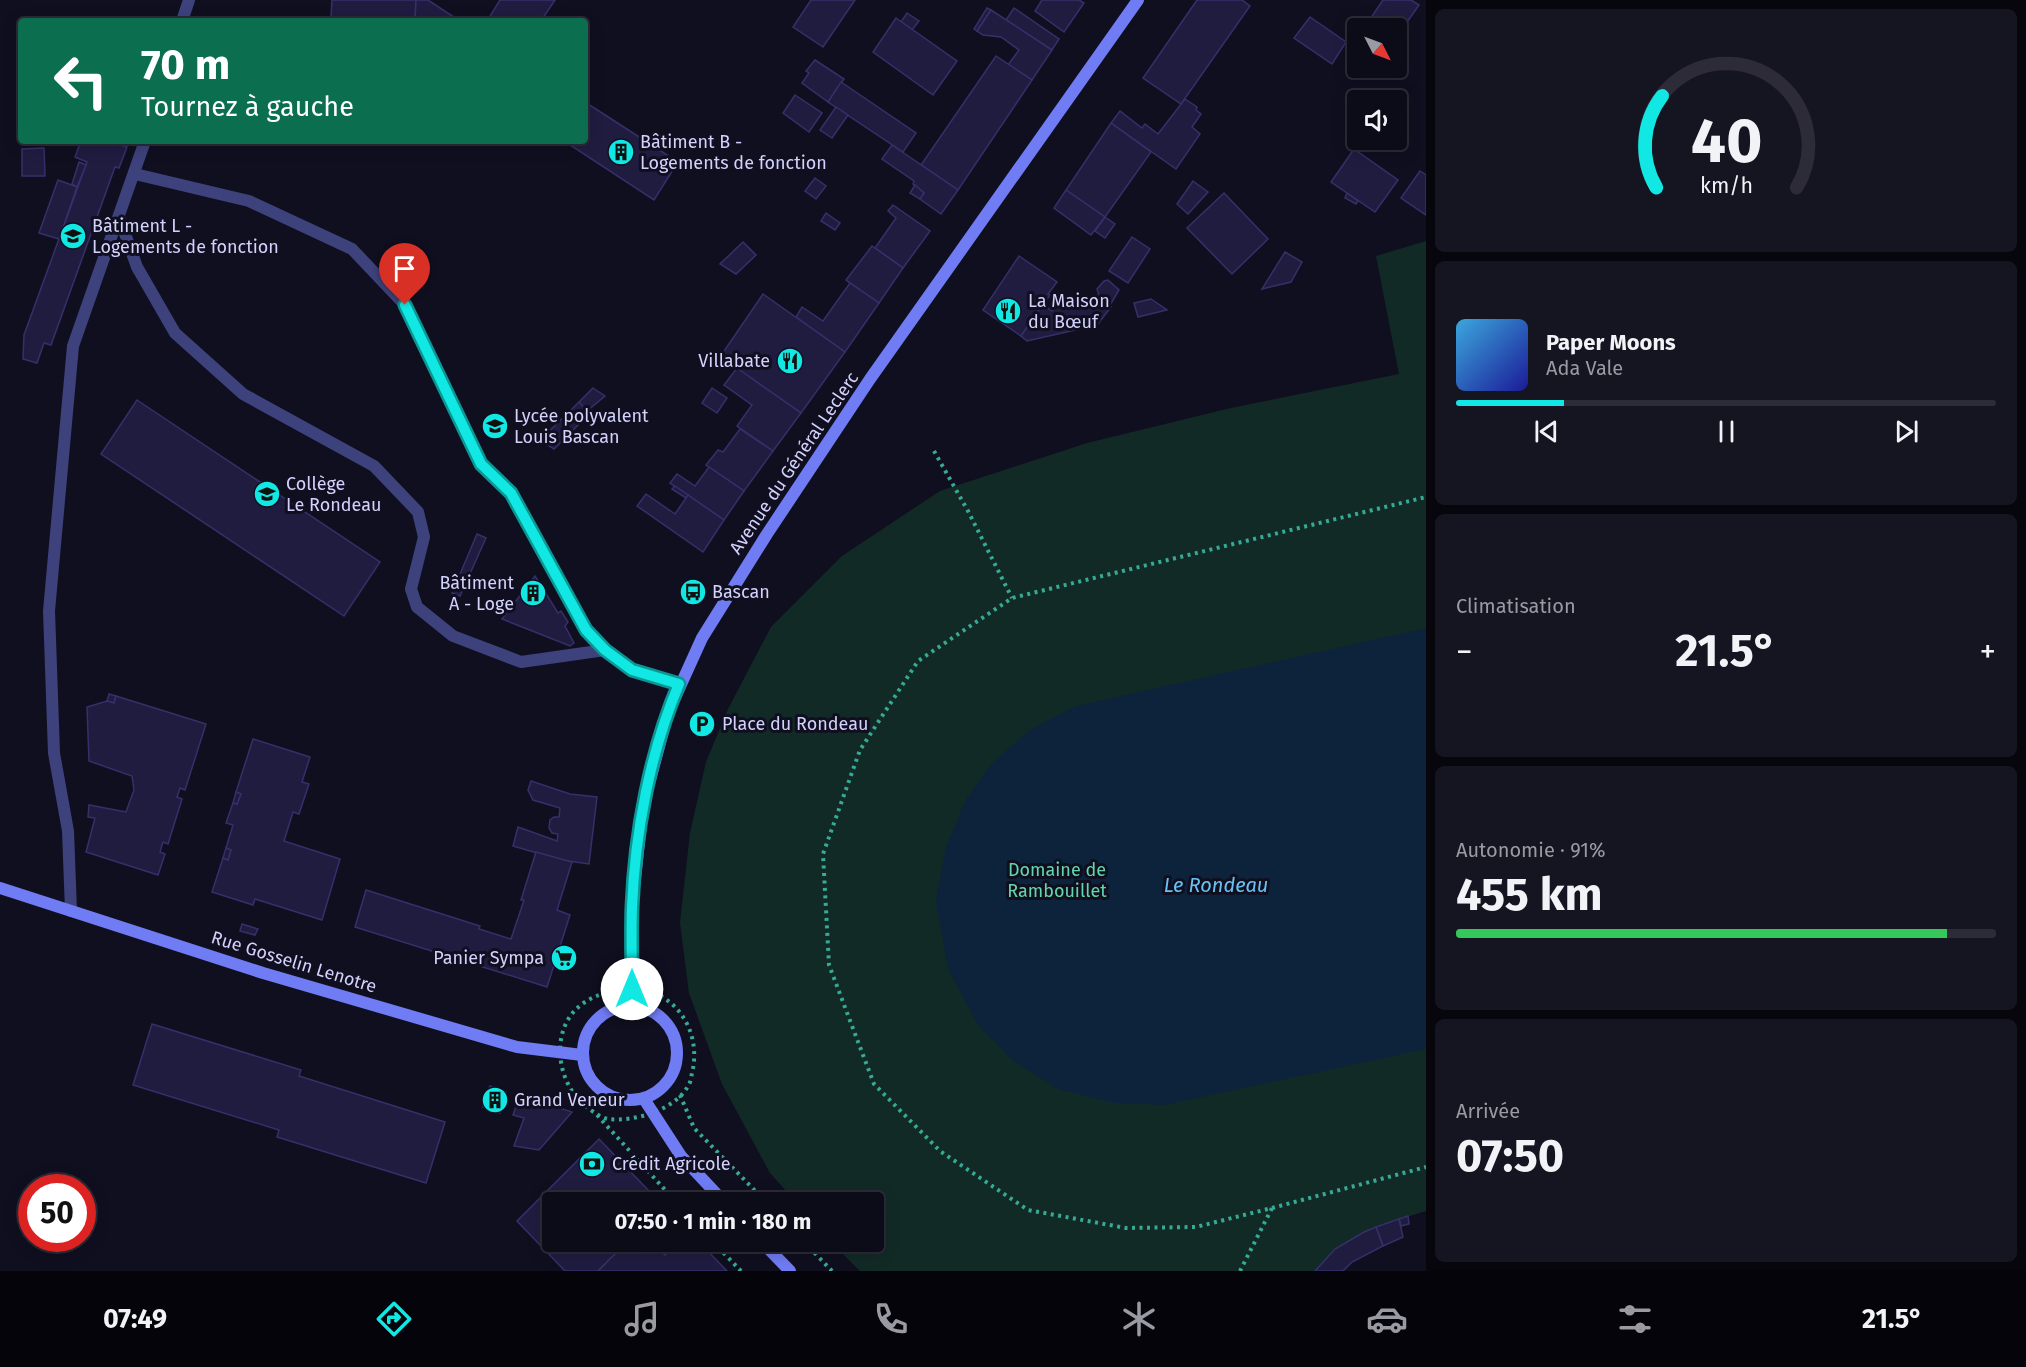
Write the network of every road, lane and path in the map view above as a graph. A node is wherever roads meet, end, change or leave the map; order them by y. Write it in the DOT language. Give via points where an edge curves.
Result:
graph roads {
  1 [pos="189,0"];
  2 [pos="1138,0"];
  3 [pos="183,18"];
  4 [pos="144,144"];
  5 [pos="135,174"];
  6 [pos="119,218"];
  7 [pos="934,451"];
  8 [pos="1426,496"];
  9 [pos="1012,598"];
  10 [pos="605,650"];
  11 [pos="679,684"];
  12 [pos="0,888"];
  13 [pos="71,911"];
  14 [pos="632,989"];
  15 [pos="632,1006"];
  16 [pos="560,1052"];
  17 [pos="582,1055"];
  18 [pos="680,1095"];
  19 [pos="644,1099"];
  20 [pos="652,1113"];
  21 [pos="597,1114"];
  22 [pos="1426,1167"];
  23 [pos="667,1192"];
  24 [pos="715,1192"];
  25 [pos="756,1192"];
  26 [pos="1272,1208"];
  27 [pos="723,1252"];
  28 [pos="772,1252"];
  29 [pos="814,1252"];
  30 [pos="741,1271"];
  31 [pos="790,1271"];
  32 [pos="832,1271"];
  33 [pos="1240,1271"];
  1 -- 3 [label="lane"];
  2 -- 11 [label="main road, Avenue du Général Leclerc" via="870,379 767,534 702,638"];
  4 -- 5 [label="lane"];
  5 -- 6 [label="lane"];
  5 -- 10 [label="lane" via="249,201 352,249 405,305 481,464 511,493 586,630"];
  6 -- 10 [label="lane" via="137,267 175,333 243,394 374,466 418,512 424,537 411,589 417,607 453,636 521,662"];
  6 -- 13 [label="lane" via="73,345 49,611 54,753 68,831"];
  7 -- 9 [label="path"];
  8 -- 9 [label="path"];
  9 -- 26 [label="path" via="918,661 860,750 823,854 829,965 874,1084 940,1151 1028,1210 1126,1228 1196,1227"];
  10 -- 11 [label="lane" via="632,670"];
  11 -- 14 [label="main road, Avenue du Général Leclerc" via="643,806 632,906"];
  12 -- 13 [label="main road, Rue Gosselin Lenotre"];
  13 -- 16 [label="main road, Rue Gosselin Lenotre" via="263,973 507,1044"];
  14 -- 15 [label="main road, Avenue du Général Leclerc"];
  14 -- 16 [label="path" via="604,993 584,1003 568,1020"];
  14 -- 18 [label="path" via="653,992 668,1000 688,1024 694,1063 689,1086"];
  15 -- 17 [label="main road" via="617,1007 603,1014 592,1025"];
  15 -- 19 [label="main road" via="648,1009 662,1018 677,1045 672,1075 663,1088"];
  16 -- 17 [label="main road, Rue Gosselin Lenotre"];
  16 -- 21 [label="path" via="571,1091"];
  17 -- 19 [label="main road" via="593,1084 605,1094 619,1100"];
  18 -- 20 [label="path"];
  18 -- 25 [label="path" via="694,1128"];
  19 -- 20 [label="main road"];
  20 -- 21 [label="path" via="624,1119 606,1119"];
  20 -- 24 [label="main road" via="681,1156"];
  21 -- 23 [label="path"];
  22 -- 26 [label="path"];
  26 -- 33 [label="path"];
  27 -- 30 [label="path"];
  28 -- 31 [label="main road"];
  29 -- 32 [label="path"];
}
